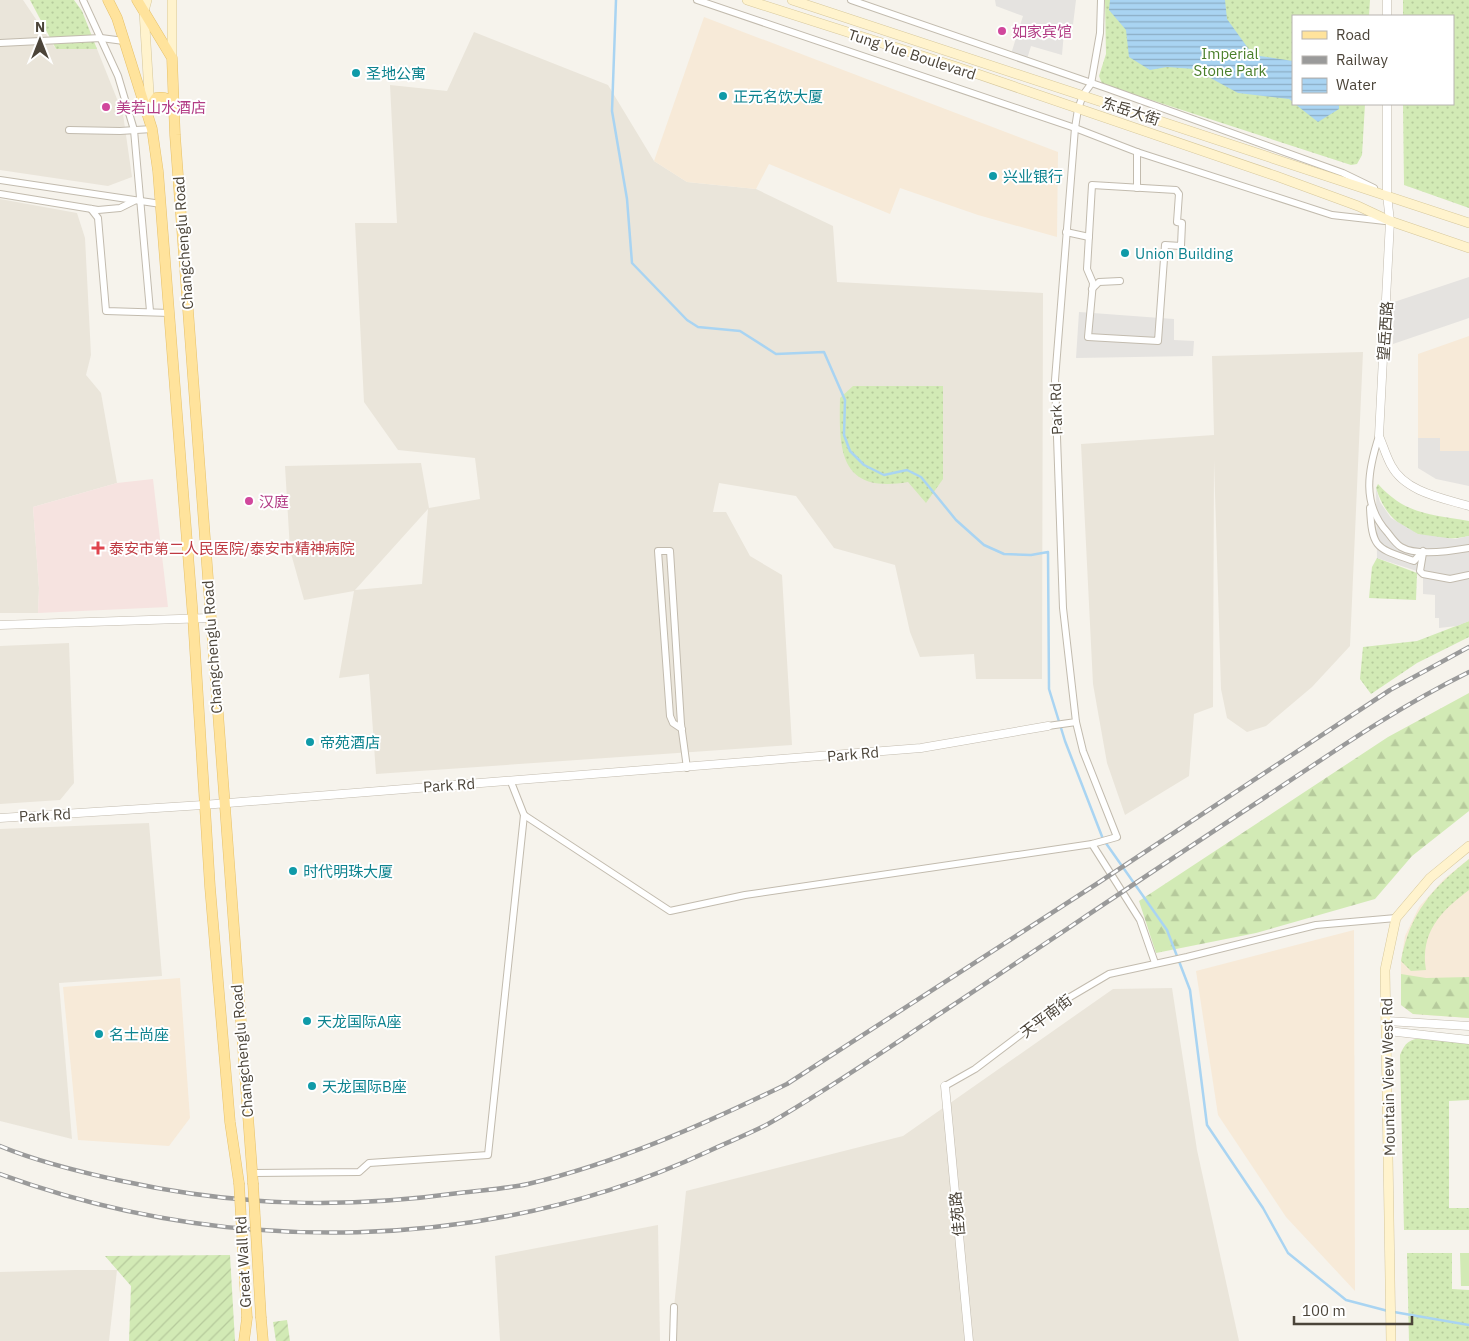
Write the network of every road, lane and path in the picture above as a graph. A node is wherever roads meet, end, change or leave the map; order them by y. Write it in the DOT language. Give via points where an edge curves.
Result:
graph roads {
  1 [pos="83,0"];
  2 [pos="108,0"];
  3 [pos="137,0"];
  4 [pos="147,0"];
  5 [pos="172,0"];
  6 [pos="697,0"];
  7 [pos="747,0"];
  8 [pos="792,0"];
  9 [pos="851,0"];
  10 [pos="1101,0"];
  11 [pos="1387,0"];
  12 [pos="144,11"];
  13 [pos="1387,15"];
  14 [pos="101,38"];
  15 [pos="124,41"];
  16 [pos="0,43"];
  17 [pos="172,58"];
  18 [pos="1091,84"];
  19 [pos="1083,95"];
  20 [pos="1387,105"];
  21 [pos="174,106"];
  22 [pos="150,107"];
  23 [pos="1078,109"];
  24 [pos="1075,128"];
  25 [pos="152,129"];
  26 [pos="69,130"];
  27 [pos="134,130"];
  28 [pos="1137,152"];
  29 [pos="0,180"];
  30 [pos="1137,188"];
  31 [pos="0,194"];
  32 [pos="1387,195"];
  33 [pos="137,202"];
  34 [pos="161,204"];
  35 [pos="90,209"];
  36 [pos="1390,221"];
  37 [pos="1469,222"];
  38 [pos="1066,232"];
  39 [pos="1089,237"];
  40 [pos="1469,248"];
  41 [pos="1120,281"];
  42 [pos="1092,289"];
  43 [pos="150,311"];
  44 [pos="170,313"];
  45 [pos="1379,436"];
  46 [pos="1370,495"];
  47 [pos="1469,506"];
  48 [pos="1469,548"];
  49 [pos="1423,551"];
  50 [pos="1469,575"];
  51 [pos="193,618"];
  52 [pos="209,618"];
  53 [pos="0,625"];
  54 [pos="1072,723"];
  55 [pos="1048,726"];
  56 [pos="682,729"];
  57 [pos="686,768"];
  58 [pos="511,782"];
  59 [pos="223,803"];
  60 [pos="203,806"];
  61 [pos="524,815"];
  62 [pos="0,818"];
  63 [pos="1096,843"];
  64 [pos="1469,846"];
  65 [pos="1396,918"];
  66 [pos="1155,963"];
  67 [pos="1387,1021"];
  68 [pos="1469,1026"];
  69 [pos="1388,1031"];
  70 [pos="1469,1040"];
  71 [pos="945,1086"];
  72 [pos="252,1178"];
  73 [pos="239,1183"];
  74 [pos="674,1308"];
  75 [pos="247,1318"];
  76 [pos="261,1318"];
  77 [pos="244,1341"];
  78 [pos="248,1341"];
  79 [pos="263,1341"];
  80 [pos="673,1341"];
  81 [pos="969,1341"];
  82 [pos="1391,1341"];
  1 -- 14 [label="street"];
  2 -- 15 [label="main road, Changchenglu Road"];
  3 -- 12 [label="main road, Changchenglu Road"];
  4 -- 12 [label="main road"];
  5 -- 17 [label="main road"];
  6 -- 24 [label="street"];
  7 -- 23 [label="main road, Tung Yue Boulevard"];
  8 -- 19 [label="main road, 东岳大街"];
  9 -- 18 [label="street"];
  10 -- 18 [label="street" via="1100,33"];
  11 -- 13 [label="street"];
  12 -- 17 [label="main road, Changchenglu Road"];
  12 -- 22 [label="main road"];
  14 -- 15 [label="street"];
  14 -- 16 [label="street"];
  14 -- 27 [label="street" via="118,76"];
  15 -- 25 [label="main road, Changchenglu Road"];
  17 -- 21 [label="main road, Changchenglu Road"];
  18 -- 19 [label="street, Park Rd"];
  18 -- 32 [label="street" via="1343,173"];
  19 -- 23 [label="street, Park Rd"];
  19 -- 32 [label="main road, 东岳大街" via="1351,186"];
  20 -- 32 [label="street, 望岳西路"];
  21 -- 22 [label="main road" via="162,96 156,98"];
  21 -- 52 [label="main road, Changchenglu Road"];
  22 -- 25 [label="main road"];
  23 -- 24 [label="street, Park Rd"];
  23 -- 36 [label="main road, 东岳大街" via="1285,179"];
  24 -- 28 [label="street"];
  24 -- 38 [label="street, Park Rd"];
  25 -- 27 [label="street"];
  25 -- 34 [label="main road, Changchenglu Road"];
  26 -- 27 [label="street"];
  27 -- 33 [label="street"];
  28 -- 30 [label="street"];
  28 -- 36 [label="street" via="1332,215"];
  29 -- 33 [label="street"];
  30 -- 39 [label="street" via="1092,185"];
  30 -- 42 [label="street" via="1176,190 1179,194 1177,222 1182,223 1181,246 1165,245 1158,341 1088,337"];
  31 -- 35 [label="street"];
  32 -- 36 [label="street, 望岳西路"];
  32 -- 37 [label="main road, 东岳大街"];
  33 -- 34 [label="street"];
  33 -- 35 [label="street" via="120,208"];
  33 -- 43 [label="street"];
  34 -- 44 [label="main road, Changchenglu Road"];
  35 -- 43 [label="street" via="98,218 106,311"];
  36 -- 40 [label="main road, 东岳大街"];
  36 -- 45 [label="street, 望岳西路"];
  38 -- 39 [label="street"];
  38 -- 54 [label="street, Park Rd" via="1055,380 1063,608"];
  39 -- 42 [label="street" via="1087,269"];
  41 -- 42 [label="street" via="1099,282"];
  43 -- 44 [label="street"];
  44 -- 51 [label="main road, Changchenglu Road"];
  45 -- 46 [label="street" via="1371,462"];
  45 -- 47 [label="street, 望岳西路" via="1392,466 1408,484"];
  46 -- 49 [label="street" via="1376,520 1401,547"];
  46 -- 49 [label="street" via="1372,535 1383,550 1414,561"];
  48 -- 49 [label="street" via="1448,552"];
  49 -- 50 [label="street" via="1420,571 1423,574 1450,579"];
  51 -- 52 [label="street"];
  51 -- 53 [label="street"];
  51 -- 60 [label="main road, Changchenglu Road"];
  52 -- 59 [label="main road, Changchenglu Road"];
  54 -- 55 [label="street, Park Rd"];
  54 -- 63 [label="street" via="1117,837"];
  55 -- 57 [label="street, Park Rd" via="920,748"];
  56 -- 56 [label="street" via="670,551 658,551 670,716 673,723"];
  56 -- 57 [label="street"];
  57 -- 58 [label="street, Park Rd"];
  58 -- 59 [label="street, Park Rd"];
  58 -- 61 [label="street"];
  59 -- 60 [label="street, Park Rd"];
  59 -- 72 [label="main road, Changchenglu Road"];
  60 -- 62 [label="street, Park Rd"];
  60 -- 73 [label="main road, Changchenglu Road" via="230,1122"];
  61 -- 63 [label="street" via="670,912 745,895"];
  61 -- 72 [label="street" via="488,1155 368,1163 359,1172"];
  63 -- 66 [label="street" via="1140,920"];
  64 -- 65 [label="main road, Mountain View West Rd" via="1430,878"];
  65 -- 66 [label="street, 天平南街" via="1316,925"];
  65 -- 67 [label="main road, Mountain View West Rd" via="1385,970"];
  66 -- 71 [label="street, 天平南街" via="1109,974 1070,997 975,1069"];
  67 -- 68 [label="street"];
  67 -- 69 [label="main road, Mountain View West Rd"];
  69 -- 70 [label="street"];
  69 -- 82 [label="main road, Mountain View West Rd"];
  71 -- 81 [label="street, 佳苑路"];
  72 -- 76 [label="main road, Changchenglu Road, bridge"];
  73 -- 75 [label="main road, Great Wall Rd, bridge"];
  74 -- 80 [label="street"];
  75 -- 77 [label="main road"];
  75 -- 78 [label="main road, Great Wall Rd"];
  76 -- 79 [label="main road, Great Wall Rd"];
}
